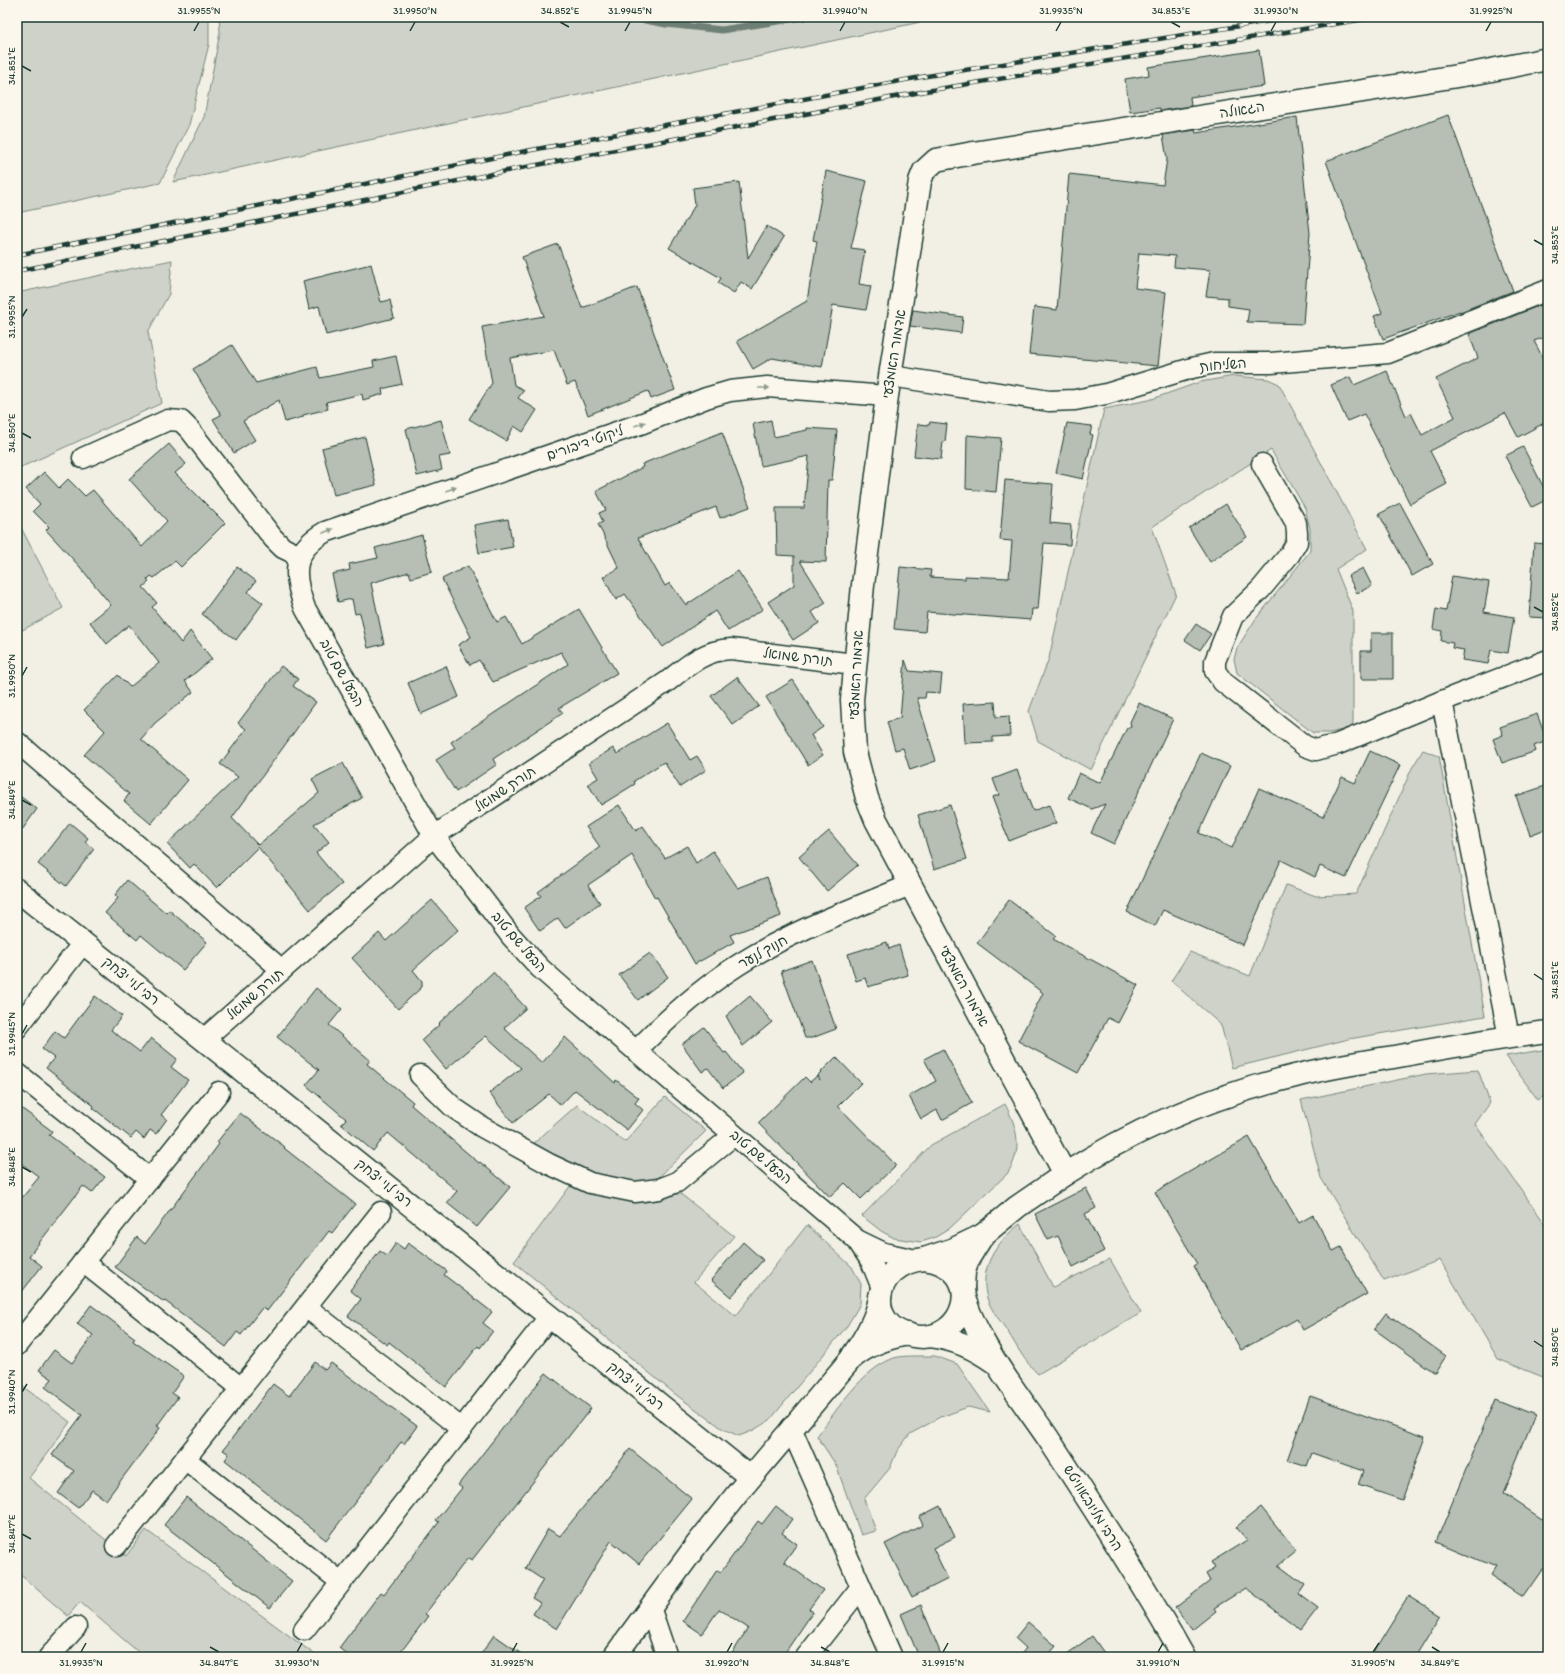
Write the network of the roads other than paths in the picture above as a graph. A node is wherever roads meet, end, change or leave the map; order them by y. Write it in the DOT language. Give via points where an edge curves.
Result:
graph roads {
  1 [pos="1548,58"];
  2 [pos="936,160"];
  3 [pos="1548,290"];
  4 [pos="889,386"];
  5 [pos="83,458"];
  6 [pos="1262,464"];
  7 [pos="300,556"];
  8 [pos="1548,660"];
  9 [pos="854,664"];
  10 [pos="1442,701"];
  11 [pos="17,742"];
  12 [pos="434,836"];
  13 [pos="910,885"];
  14 [pos="17,890"];
  15 [pos="83,943"];
  16 [pos="282,970"];
  17 [pos="17,1028"];
  18 [pos="1548,1032"];
  19 [pos="1509,1037"];
  20 [pos="204,1039"];
  21 [pos="636,1051"];
  22 [pos="17,1073"];
  23 [pos="420,1075"];
  24 [pos="219,1092"];
  25 [pos="734,1135"];
  26 [pos="1065,1174"];
  27 [pos="150,1179"];
  28 [pos="381,1212"];
  29 [pos="983,1235"];
  30 [pos="858,1240"];
  31 [pos="920,1259"];
  32 [pos="83,1262"];
  33 [pos="881,1292"];
  34 [pos="963,1292"];
  35 [pos="306,1307"];
  36 [pos="550,1316"];
  37 [pos="21,1332"];
  38 [pos="908,1334"];
  39 [pos="931,1336"];
  40 [pos="850,1360"];
  41 [pos="996,1364"];
  42 [pos="241,1388"];
  43 [pos="462,1428"];
  44 [pos="791,1428"];
  45 [pos="185,1458"];
  46 [pos="750,1477"];
  47 [pos="116,1546"];
  48 [pos="341,1582"];
  49 [pos="861,1587"];
  50 [pos="650,1607"];
  51 [pos="76,1627"];
  52 [pos="304,1630"];
  53 [pos="49,1657"];
  54 [pos="614,1657"];
  55 [pos="667,1657"];
  56 [pos="806,1657"];
  57 [pos="892,1657"];
  58 [pos="1184,1657"];
  1 -- 2 [label="main road, הגאולה" via="1476,73"];
  2 -- 4 [label="main road, אדמור האמצעי" via="924,171 918,190"];
  3 -- 4 [label="street, השליחות" via="1388,353 1271,363 1214,363 1106,394 1075,400 1049,401"];
  7 -- 4 [label="street, ליקוטי דיבורים, one-way" via="310,542 325,532 644,423 726,392 767,387"];
  4 -- 9 [label="main road, אדמור האמצעי"];
  5 -- 7 [label="street" via="168,420 181,422 190,430 273,538 283,548"];
  6 -- 10 [label="street" via="1296,523 1297,542 1261,589 1233,616 1215,661 1215,671 1222,682 1305,746 1316,750 1338,744"];
  7 -- 12 [label="street, הבעל שם טוב" via="297,579 305,608"];
  8 -- 10 [label="street"];
  9 -- 12 [label="street, תורת שמואל" via="731,649 706,653"];
  9 -- 13 [label="main road, אדמור האמצעי" via="853,727 855,752 861,776 876,820"];
  10 -- 19 [label="street"];
  11 -- 16 [label="street"];
  12 -- 16 [label="street, תורת שמואל"];
  12 -- 21 [label="street, הבעל שם טוב" via="525,952"];
  13 -- 21 [label="street, חנוך לנער" via="806,929 738,965 675,1012"];
  13 -- 26 [label="main road, אדמור האמצעי"];
  14 -- 15 [label="main road, רבי לוי יצחק"];
  15 -- 17 [label="street"];
  15 -- 20 [label="main road, רבי לוי יצחק"];
  16 -- 20 [label="street, תורת שמואל"];
  18 -- 19 [label="main road"];
  19 -- 26 [label="main road" via="1332,1068 1238,1092 1132,1135"];
  20 -- 36 [label="main road, רבי לוי יצחק"];
  21 -- 25 [label="street, הבעל שם טוב"];
  22 -- 27 [label="street"];
  23 -- 25 [label="street" via="454,1108 482,1127 549,1164 590,1183 635,1192 659,1189 677,1182"];
  24 -- 27 [label="street"];
  25 -- 30 [label="street, הבעל שם טוב"];
  26 -- 29 [label="main road"];
  27 -- 32 [label="street"];
  28 -- 35 [label="street"];
  29 -- 31 [label="main road" via="954,1249"];
  29 -- 34 [label="main road" via="968,1259 964,1272"];
  30 -- 31 [label="street, הבעל שם טוב" via="884,1253"];
  30 -- 33 [label="street, הבעל שם טוב" via="871,1261"];
  31 -- 33 [label="main road" via="894,1270 884,1282"];
  31 -- 34 [label="main road" via="940,1262 947,1266 958,1276"];
  32 -- 37 [label="street"];
  32 -- 42 [label="street"];
  33 -- 38 [label="main road" via="881,1305 886,1319 898,1330"];
  33 -- 40 [label="main road" via="879,1308 872,1324"];
  34 -- 39 [label="main road" via="960,1313 956,1320"];
  34 -- 41 [label="main road, הרבי מליובאוויטש" via="975,1327"];
  35 -- 42 [label="street"];
  35 -- 43 [label="street"];
  36 -- 43 [label="street"];
  36 -- 46 [label="main road, רבי לוי יצחק"];
  38 -- 39 [label="main road"];
  38 -- 40 [label="main road" via="877,1343 862,1350"];
  39 -- 41 [label="main road, הרבי מליובאוויטש" via="967,1346"];
  40 -- 44 [label="main road"];
  41 -- 58 [label="main road, הרבי מליובאוויטש" via="1076,1480"];
  42 -- 45 [label="street"];
  43 -- 48 [label="street"];
  44 -- 46 [label="main road"];
  44 -- 49 [label="street"];
  45 -- 47 [label="street"];
  45 -- 48 [label="street"];
  46 -- 50 [label="main road"];
  48 -- 52 [label="street"];
  49 -- 56 [label="street"];
  49 -- 57 [label="street"];
  50 -- 54 [label="main road"];
  50 -- 55 [label="street"];
  51 -- 53 [label="street"];
}
